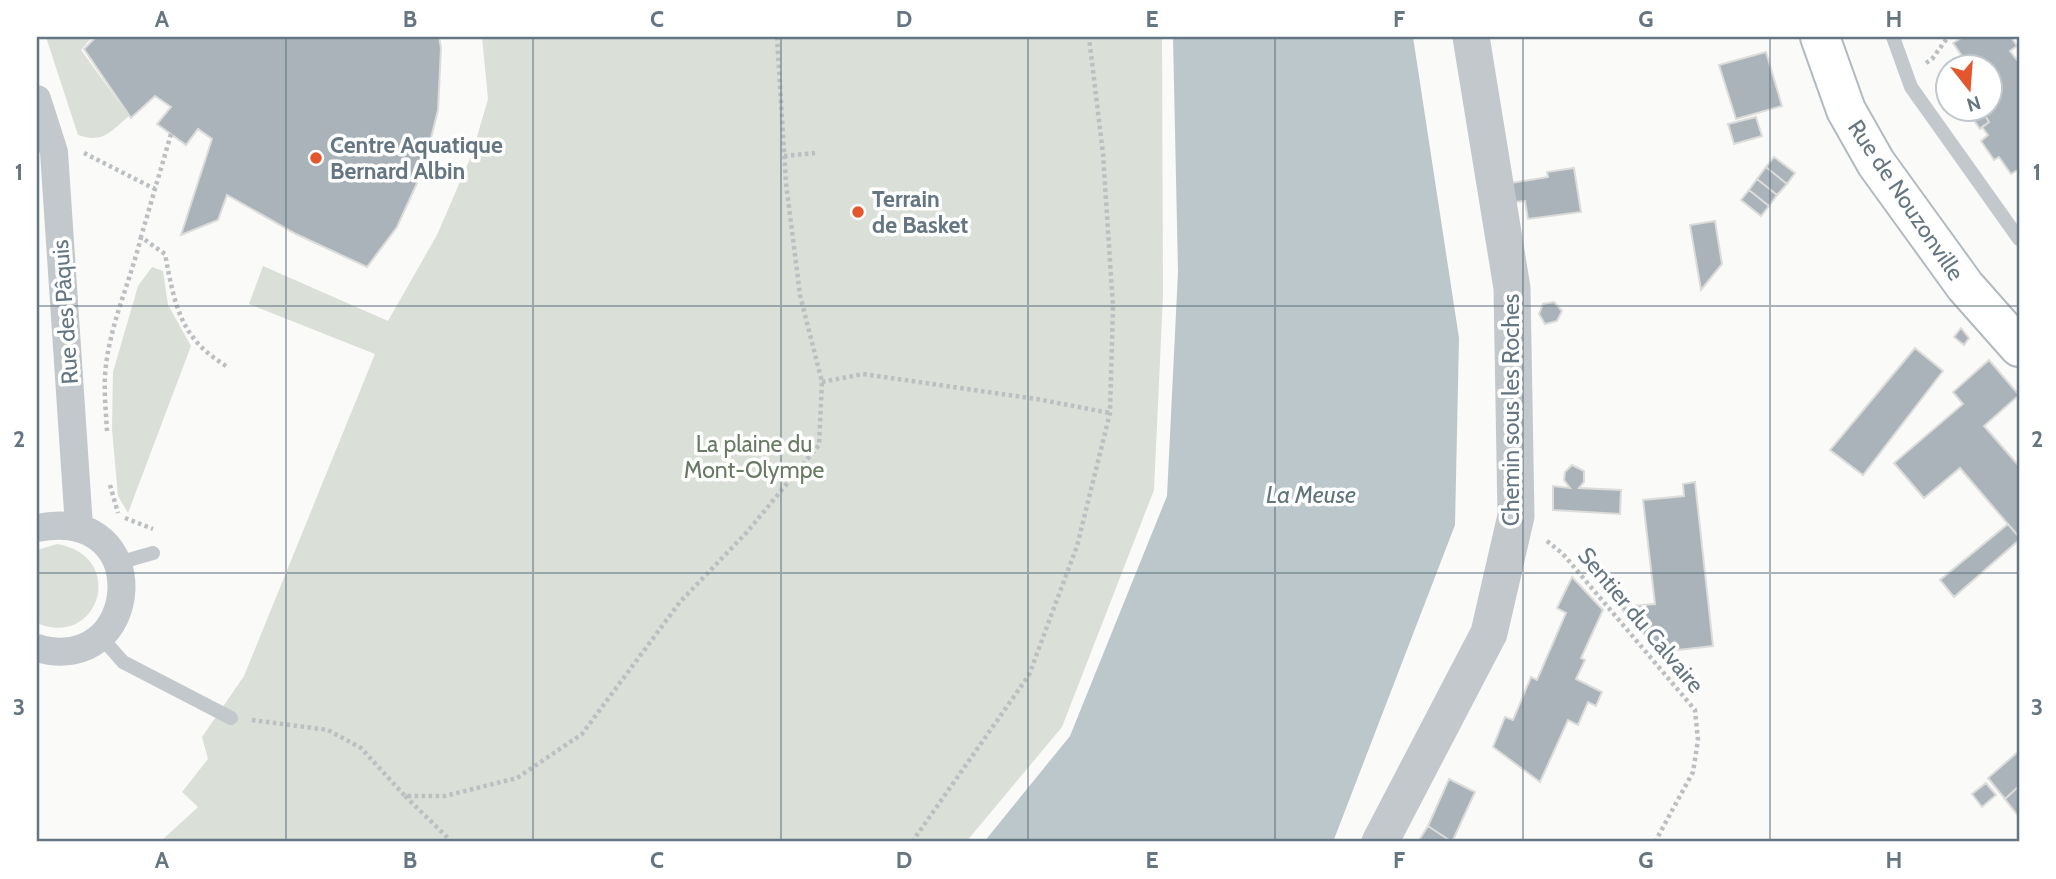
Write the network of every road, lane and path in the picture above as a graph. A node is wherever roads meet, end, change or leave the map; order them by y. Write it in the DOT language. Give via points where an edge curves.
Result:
graph roads {
  1 [pos="777,37"];
  2 [pos="1089,37"];
  3 [pos="1471,37"];
  4 [pos="1820,37"];
  5 [pos="1893,37"];
  6 [pos="37,99"];
  7 [pos="172,134"];
  8 [pos="76,149"];
  9 [pos="815,153"];
  10 [pos="784,156"];
  11 [pos="155,190"];
  12 [pos="141,237"];
  13 [pos="2019,239"];
  14 [pos="2010,331"];
  15 [pos="228,367"];
  16 [pos="822,382"];
  17 [pos="1110,413"];
  18 [pos="107,441"];
  19 [pos="109,475"];
  20 [pos="1516,516"];
  21 [pos="79,527"];
  22 [pos="37,528"];
  23 [pos="162,532"];
  24 [pos="153,554"];
  25 [pos="118,563"];
  26 [pos="101,637"];
  27 [pos="37,648"];
  28 [pos="231,718"];
  29 [pos="405,796"];
  30 [pos="452,842"];
  31 [pos="912,842"];
  32 [pos="1380,842"];
  33 [pos="1655,842"];
  1 -- 10 [label="path"];
  2 -- 17 [label="path" via="1103,154 1113,307"];
  3 -- 20 [label="street, Chemin sous les Roches" via="1512,288"];
  4 -- 14 [label="main road, Rue de Nouzonville" via="1846,110 1876,163 1965,286"];
  5 -- 13 [label="lane" via="1911,87"];
  6 -- 21 [label="street, Rue des Pâquis" via="54,152"];
  7 -- 11 [label="path"];
  8 -- 11 [label="path"];
  9 -- 10 [label="path"];
  10 -- 16 [label="path" via="800,295"];
  11 -- 12 [label="path"];
  12 -- 15 [label="path" via="165,254 182,323 196,343"];
  12 -- 18 [label="path" via="114,324 105,375"];
  16 -- 17 [label="path" via="863,374"];
  16 -- 29 [label="path" via="819,445 680,603 582,734 517,778 445,796"];
  17 -- 31 [label="path" via="1077,546 1029,675"];
  19 -- 23 [label="path" via="117,512"];
  20 -- 32 [label="street, Chemin sous les Roches" via="1489,634"];
  20 -- 33 [label="path, Sentier du Calvaire" via="1563,554 1695,710 1698,740 1693,772"];
  21 -- 22 [label="street" via="57,524"];
  21 -- 25 [label="street" via="108,547"];
  24 -- 25 [label="lane"];
  25 -- 26 [label="street" via="121,603"];
  26 -- 27 [label="street" via="68,651"];
  26 -- 28 [label="lane" via="123,663"];
  28 -- 29 [label="path" via="328,730 361,748"];
  29 -- 30 [label="path"];
}
